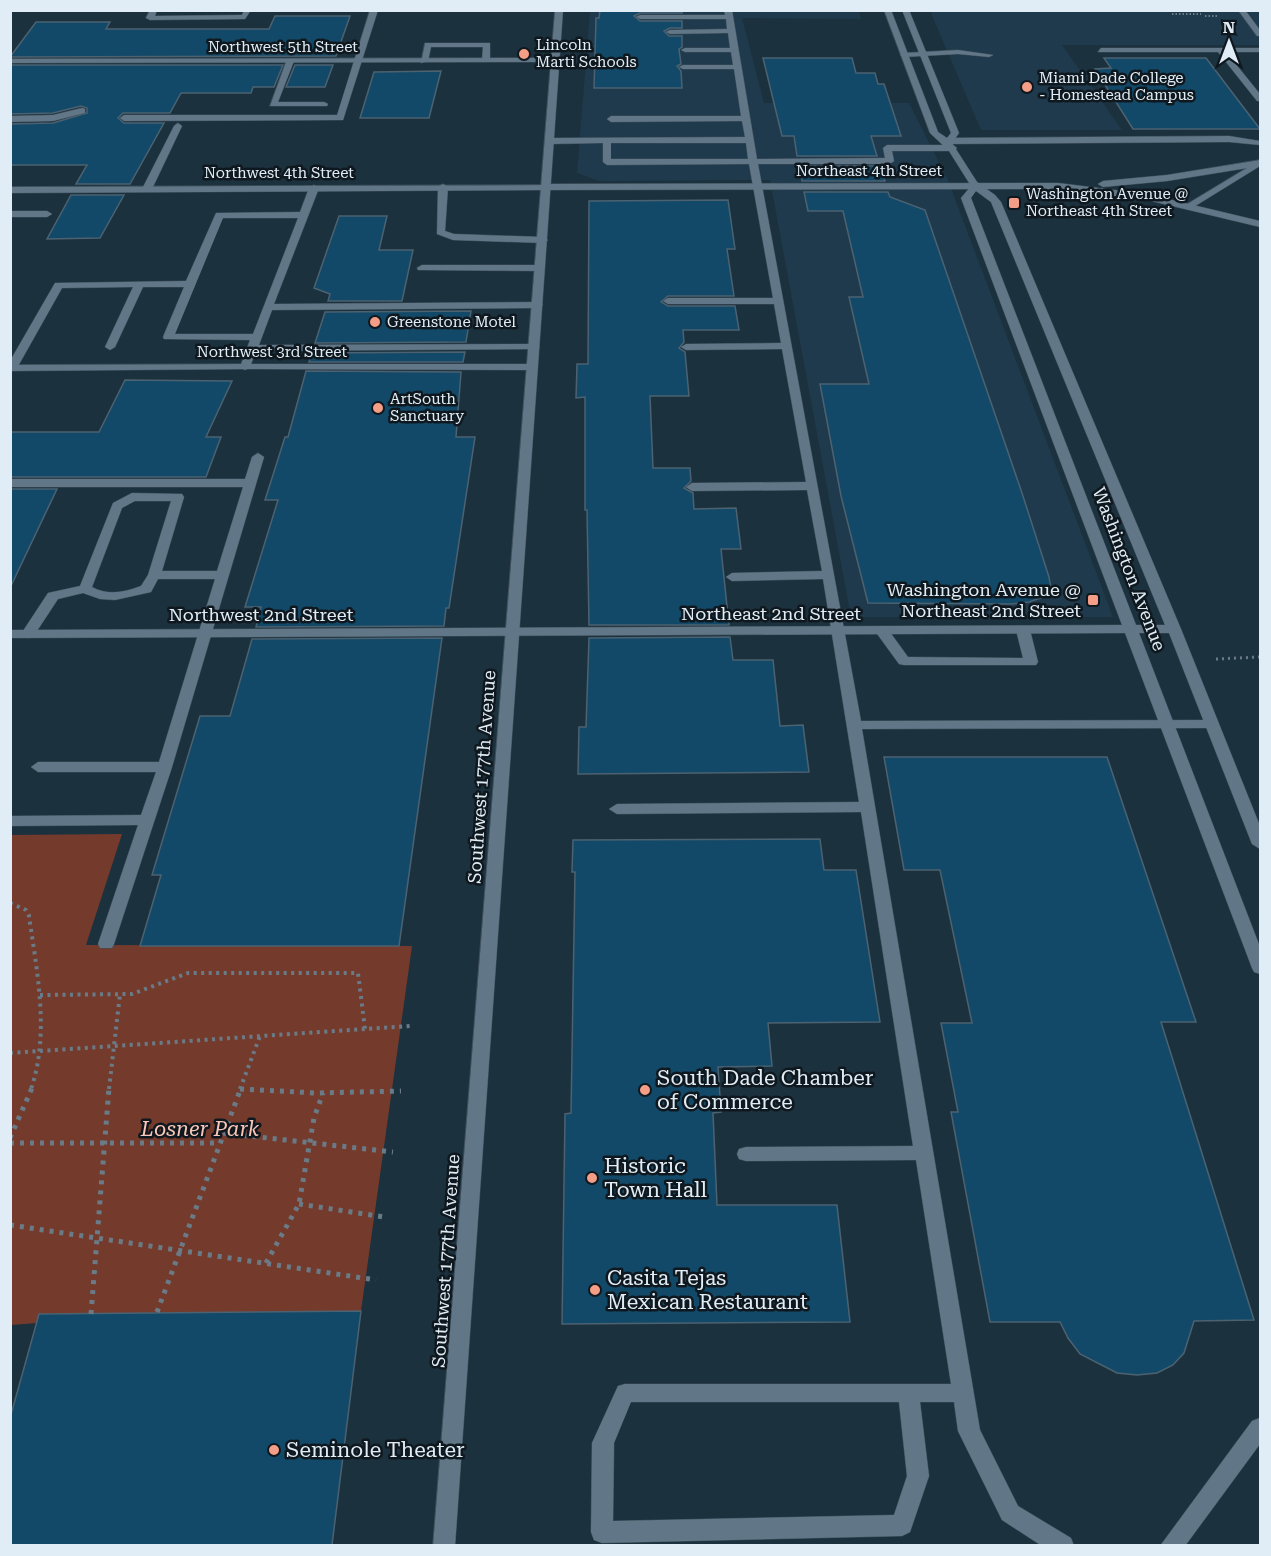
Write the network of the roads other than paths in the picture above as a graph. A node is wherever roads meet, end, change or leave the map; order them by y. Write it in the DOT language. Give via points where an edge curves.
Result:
graph roads {
  1 [pos="154,10"];
  2 [pos="248,10"];
  3 [pos="374,10"];
  4 [pos="559,10"];
  5 [pos="887,10"];
  6 [pos="905,10"];
  7 [pos="1241,10"];
  8 [pos="729,14"];
  9 [pos="640,17"];
  10 [pos="1259,30"];
  11 [pos="732,31"];
  12 [pos="670,32"];
  13 [pos="685,50"];
  14 [pos="735,50"];
  15 [pos="1101,50"];
  16 [pos="1220,51"];
  17 [pos="1260,51"];
  18 [pos="904,55"];
  19 [pos="923,55"];
  20 [pos="486,60"];
  21 [pos="556,60"];
  22 [pos="290,61"];
  23 [pos="357,61"];
  24 [pos="424,61"];
  25 [pos="10,62"];
  26 [pos="683,67"];
  27 [pos="738,67"];
  28 [pos="1260,99"];
  29 [pos="324,104"];
  30 [pos="82,111"];
  31 [pos="124,118"];
  32 [pos="611,118"];
  33 [pos="746,118"];
  34 [pos="10,119"];
  35 [pos="178,126"];
  36 [pos="749,140"];
  37 [pos="550,141"];
  38 [pos="607,141"];
  39 [pos="1260,143"];
  40 [pos="951,144"];
  41 [pos="753,162"];
  42 [pos="1260,163"];
  43 [pos="757,186"];
  44 [pos="975,186"];
  45 [pos="1058,186"];
  46 [pos="443,187"];
  47 [pos="547,187"];
  48 [pos="314,188"];
  49 [pos="147,189"];
  50 [pos="10,190"];
  51 [pos="1190,206"];
  52 [pos="10,214"];
  53 [pos="47,214"];
  54 [pos="304,215"];
  55 [pos="1260,224"];
  56 [pos="543,240"];
  57 [pos="422,268"];
  58 [pos="540,268"];
  59 [pos="140,284"];
  60 [pos="190,284"];
  61 [pos="668,301"];
  62 [pos="778,302"];
  63 [pos="538,305"];
  64 [pos="268,307"];
  65 [pos="257,337"];
  66 [pos="786,346"];
  67 [pos="110,347"];
  68 [pos="535,347"];
  69 [pos="686,347"];
  70 [pos="252,348"];
  71 [pos="245,367"];
  72 [pos="533,367"];
  73 [pos="11,368"];
  74 [pos="258,457"];
  75 [pos="10,483"];
  76 [pos="250,483"];
  77 [pos="812,486"];
  78 [pos="692,487"];
  79 [pos="154,574"];
  80 [pos="221,575"];
  81 [pos="828,575"];
  82 [pos="732,577"];
  83 [pos="85,589"];
  84 [pos="1131,629"];
  85 [pos="1174,629"];
  86 [pos="1023,630"];
  87 [pos="838,631"];
  88 [pos="882,631"];
  89 [pos="10,633"];
  90 [pos="28,633"];
  91 [pos="203,633"];
  92 [pos="512,633"];
  93 [pos="1167,724"];
  94 [pos="1212,724"];
  95 [pos="854,725"];
  96 [pos="165,766"];
  97 [pos="38,767"];
  98 [pos="868,807"];
  99 [pos="617,809"];
  100 [pos="146,820"];
  101 [pos="10,821"];
  102 [pos="1260,844"];
  103 [pos="106,944"];
  104 [pos="1260,968"];
  105 [pos="924,1153"];
  106 [pos="746,1154"];
  107 [pos="908,1393"];
  108 [pos="963,1393"];
  109 [pos="1260,1428"];
  110 [pos="444,1545"];
  111 [pos="1063,1545"];
  112 [pos="1171,1545"];
  1 -- 2 [label="street" via="150,18 245,17"];
  3 -- 23 [label="street"];
  4 -- 21 [label="street, Southwest 177th Avenue"];
  5 -- 18 [label="street, Washington Avenue"];
  6 -- 19 [label="street, Washington Avenue"];
  7 -- 10 [label="street"];
  8 -- 9 [label="street"];
  8 -- 11 [label="street"];
  11 -- 12 [label="street"];
  11 -- 14 [label="street"];
  13 -- 14 [label="street"];
  14 -- 27 [label="street"];
  15 -- 16 [label="street"];
  16 -- 17 [label="street"];
  16 -- 28 [label="street"];
  18 -- 19 [label="street"];
  18 -- 40 [label="street, Washington Avenue" via="934,133"];
  19 -- 19 [label="street" via="968,58 989,55 958,52"];
  19 -- 40 [label="street, Washington Avenue" via="955,133"];
  20 -- 21 [label="street, Northwest 5th Street"];
  20 -- 24 [label="street, Northwest 5th Street"];
  20 -- 24 [label="street" via="488,45 428,45"];
  21 -- 37 [label="street, Southwest 177th Avenue"];
  22 -- 23 [label="street, Northwest 5th Street"];
  22 -- 25 [label="street, Northwest 5th Street"];
  22 -- 29 [label="street" via="273,104"];
  23 -- 24 [label="street, Northwest 5th Street"];
  23 -- 31 [label="street" via="340,118"];
  26 -- 27 [label="street"];
  27 -- 33 [label="street"];
  30 -- 34 [label="street" via="53,118"];
  32 -- 33 [label="street"];
  33 -- 36 [label="street"];
  35 -- 49 [label="street"];
  36 -- 38 [label="street"];
  36 -- 41 [label="street"];
  37 -- 38 [label="street"];
  37 -- 47 [label="street, Southwest 177th Avenue"];
  38 -- 41 [label="street" via="607,162"];
  39 -- 40 [label="street" via="1229,140"];
  40 -- 41 [label="street" via="886,148 890,161"];
  40 -- 44 [label="street, Washington Avenue"];
  41 -- 43 [label="street"];
  42 -- 45 [label="street" via="1150,180"];
  42 -- 51 [label="street"];
  43 -- 44 [label="street, Northeast 4th Street"];
  43 -- 47 [label="street, Northeast 4th Street"];
  43 -- 62 [label="street"];
  44 -- 45 [label="street, Northeast 4th Street"];
  44 -- 84 [label="street, Washington Avenue" via="966,198"];
  44 -- 85 [label="street, Washington Avenue" via="994,197"];
  45 -- 51 [label="street, Northeast 4th Street" via="1126,193"];
  46 -- 47 [label="street, Northwest 4th Street"];
  46 -- 48 [label="street, Northwest 4th Street"];
  46 -- 56 [label="street" via="440,232 453,237"];
  47 -- 56 [label="street, Southwest 177th Avenue"];
  48 -- 49 [label="street, Northwest 4th Street"];
  48 -- 54 [label="street"];
  49 -- 50 [label="street, Northwest 4th Street"];
  51 -- 55 [label="street, Northeast 4th Street"];
  52 -- 53 [label="street"];
  54 -- 60 [label="street" via="219,215"];
  54 -- 64 [label="street"];
  56 -- 58 [label="street, Southwest 177th Avenue"];
  57 -- 58 [label="street"];
  58 -- 63 [label="street, Southwest 177th Avenue"];
  59 -- 60 [label="street"];
  59 -- 67 [label="street"];
  59 -- 73 [label="street" via="59,285"];
  60 -- 65 [label="street" via="168,337"];
  61 -- 62 [label="street"];
  62 -- 66 [label="street"];
  63 -- 64 [label="street"];
  63 -- 68 [label="street, Southwest 177th Avenue"];
  64 -- 65 [label="street"];
  65 -- 70 [label="street"];
  66 -- 69 [label="street"];
  66 -- 77 [label="street"];
  68 -- 70 [label="street"];
  68 -- 72 [label="street, Southwest 177th Avenue"];
  70 -- 71 [label="street"];
  71 -- 72 [label="street, Northwest 3rd Street"];
  71 -- 73 [label="street, Northwest 3rd Street"];
  72 -- 92 [label="street, Southwest 177th Avenue"];
  74 -- 76 [label="street"];
  75 -- 76 [label="street"];
  76 -- 80 [label="street"];
  77 -- 78 [label="street"];
  77 -- 81 [label="street"];
  79 -- 80 [label="street"];
  79 -- 83 [label="street" via="146,589 127,596 97,596"];
  79 -- 83 [label="street" via="178,497 132,496 117,506"];
  80 -- 91 [label="street"];
  81 -- 82 [label="street"];
  81 -- 87 [label="street"];
  83 -- 90 [label="street" via="53,596"];
  84 -- 85 [label="street, Northeast 2nd Street"];
  84 -- 86 [label="street, Northeast 2nd Street"];
  84 -- 93 [label="street, Washington Avenue"];
  85 -- 94 [label="street, Washington Avenue"];
  86 -- 88 [label="street, Northeast 2nd Street"];
  86 -- 88 [label="street" via="1031,662 904,660"];
  87 -- 88 [label="street, Northeast 2nd Street"];
  87 -- 92 [label="street, Northeast 2nd Street"];
  87 -- 95 [label="street"];
  89 -- 90 [label="street, Northwest 2nd Street"];
  90 -- 91 [label="street, Northwest 2nd Street"];
  91 -- 92 [label="street, Northwest 2nd Street"];
  91 -- 96 [label="street"];
  92 -- 110 [label="street, Southwest 177th Avenue"];
  93 -- 94 [label="street"];
  93 -- 95 [label="street"];
  93 -- 104 [label="street, Washington Avenue"];
  94 -- 102 [label="street, Washington Avenue"];
  95 -- 98 [label="street"];
  96 -- 97 [label="street"];
  96 -- 100 [label="street"];
  98 -- 99 [label="street"];
  98 -- 105 [label="street"];
  100 -- 101 [label="street"];
  100 -- 103 [label="street"];
  105 -- 106 [label="street"];
  105 -- 108 [label="street"];
  107 -- 107 [label="street" via="625,1394 603,1443 602,1532 902,1525 918,1476"];
  107 -- 108 [label="street"];
  108 -- 111 [label="street" via="969,1431 1010,1513"];
  109 -- 112 [label="street"];
}
